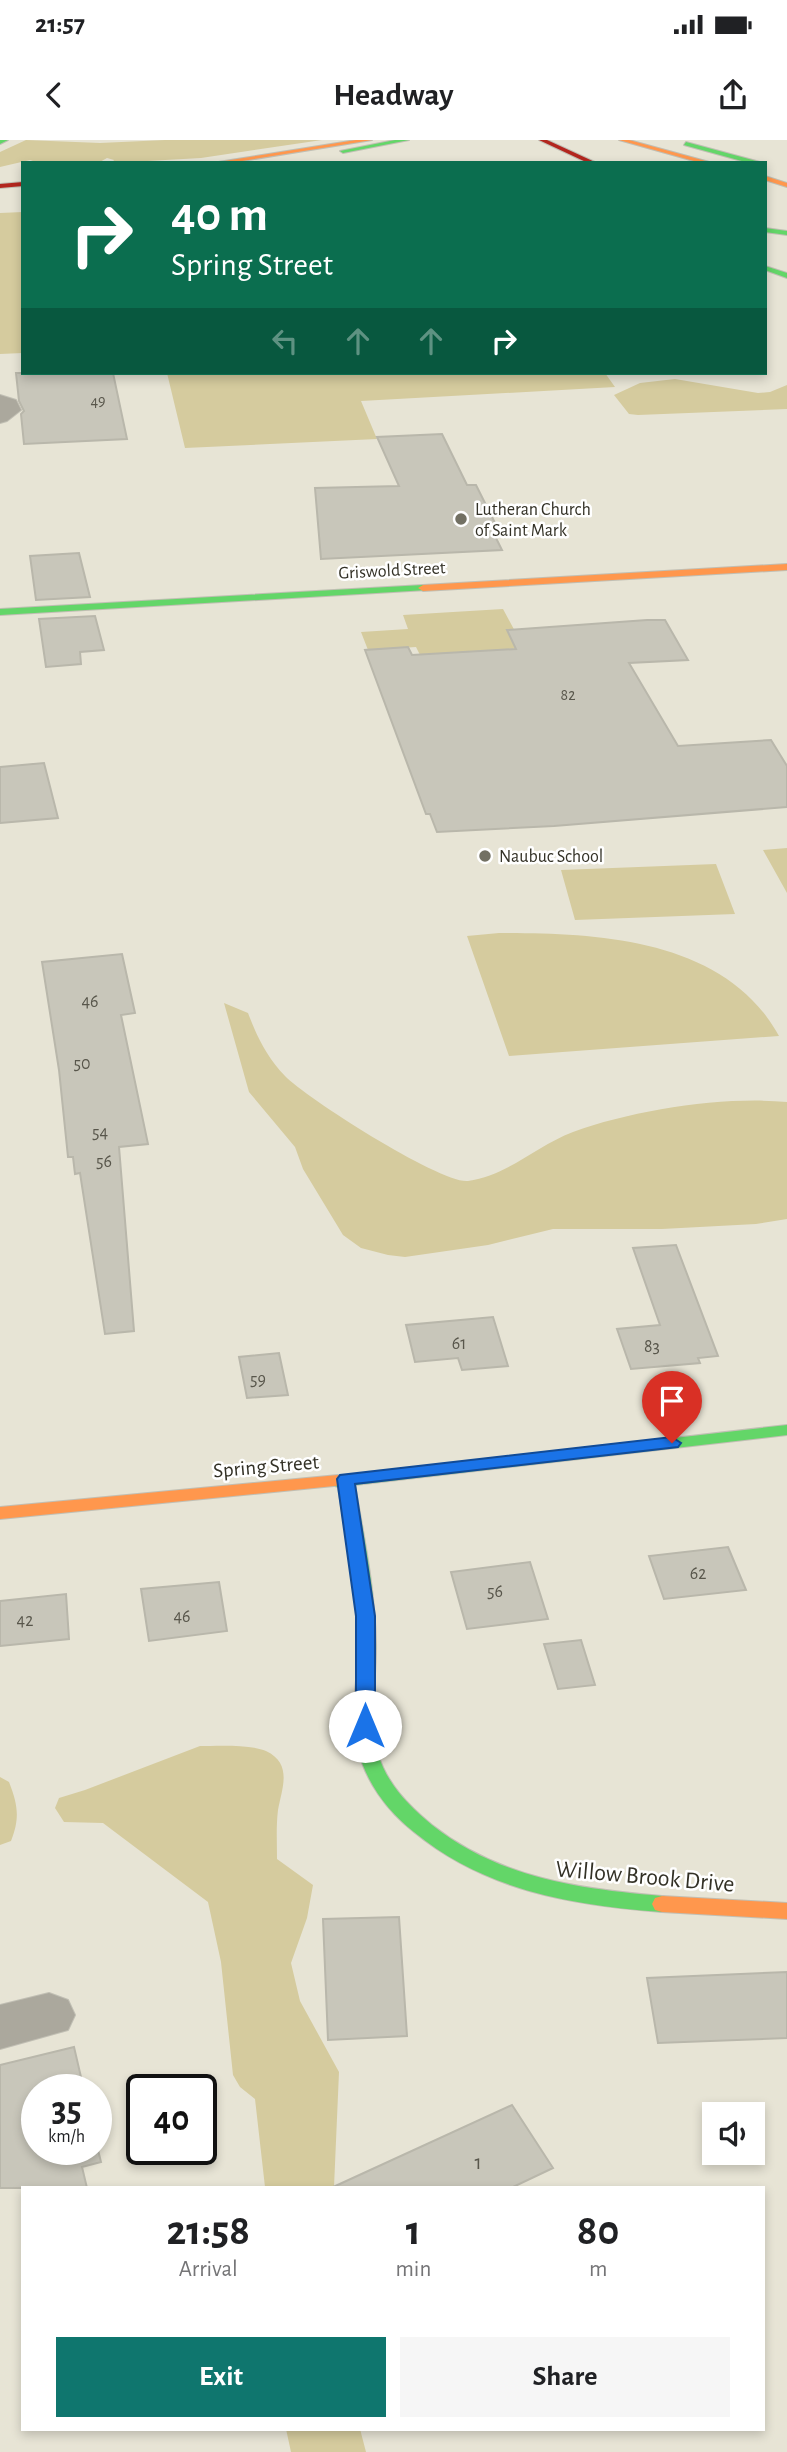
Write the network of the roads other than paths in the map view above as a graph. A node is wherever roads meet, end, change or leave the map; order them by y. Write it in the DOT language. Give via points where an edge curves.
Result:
graph roads {
  1 [pos="5,140"];
  2 [pos="369,140"];
  3 [pos="406,140"];
  4 [pos="542,140"];
  5 [pos="622,140"];
  6 [pos="672,140"];
  7 [pos="0,142"];
  8 [pos="228,161"];
  9 [pos="277,161"];
  10 [pos="589,161"];
  11 [pos="702,161"];
  12 [pos="751,161"];
  13 [pos="767,165"];
  14 [pos="787,171"];
  15 [pos="767,179"];
  16 [pos="21,184"];
  17 [pos="787,185"];
  18 [pos="0,186"];
  19 [pos="21,190"];
  20 [pos="0,192"];
  21 [pos="21,201"];
  22 [pos="0,202"];
  23 [pos="767,230"];
  24 [pos="787,233"];
  25 [pos="767,269"];
  26 [pos="787,276"];
  27 [pos="0,401"];
  28 [pos="0,417"];
  29 [pos="787,567"];
  30 [pos="0,612"];
  31 [pos="787,1430"];
  32 [pos="346,1479"];
  33 [pos="0,1513"];
  34 [pos="787,1910"];
  35 [pos="49,2015"];
  36 [pos="0,2027"];
  1 -- 7 [label="main road"];
  2 -- 8 [label="main road"];
  3 -- 9 [label="main road"];
  4 -- 10 [label="main road"];
  5 -- 11 [label="main road"];
  6 -- 12 [label="main road"];
  13 -- 14 [label="main road"];
  15 -- 17 [label="main road"];
  16 -- 18 [label="main road"];
  19 -- 20 [label="main road"];
  21 -- 22 [label="main road"];
  23 -- 24 [label="main road"];
  25 -- 26 [label="main road"];
  27 -- 28 [label="street" via="11,410"];
  29 -- 30 [label="main road, Griswold Street"];
  31 -- 32 [label="main road, Spring Street"];
  32 -- 33 [label="main road, Spring Street"];
  32 -- 34 [label="main road, Willow Brook Drive" via="366,1616 366,1741 378,1777 413,1822 464,1858 538,1889 589,1898"];
  35 -- 36 [label="street"];
}
